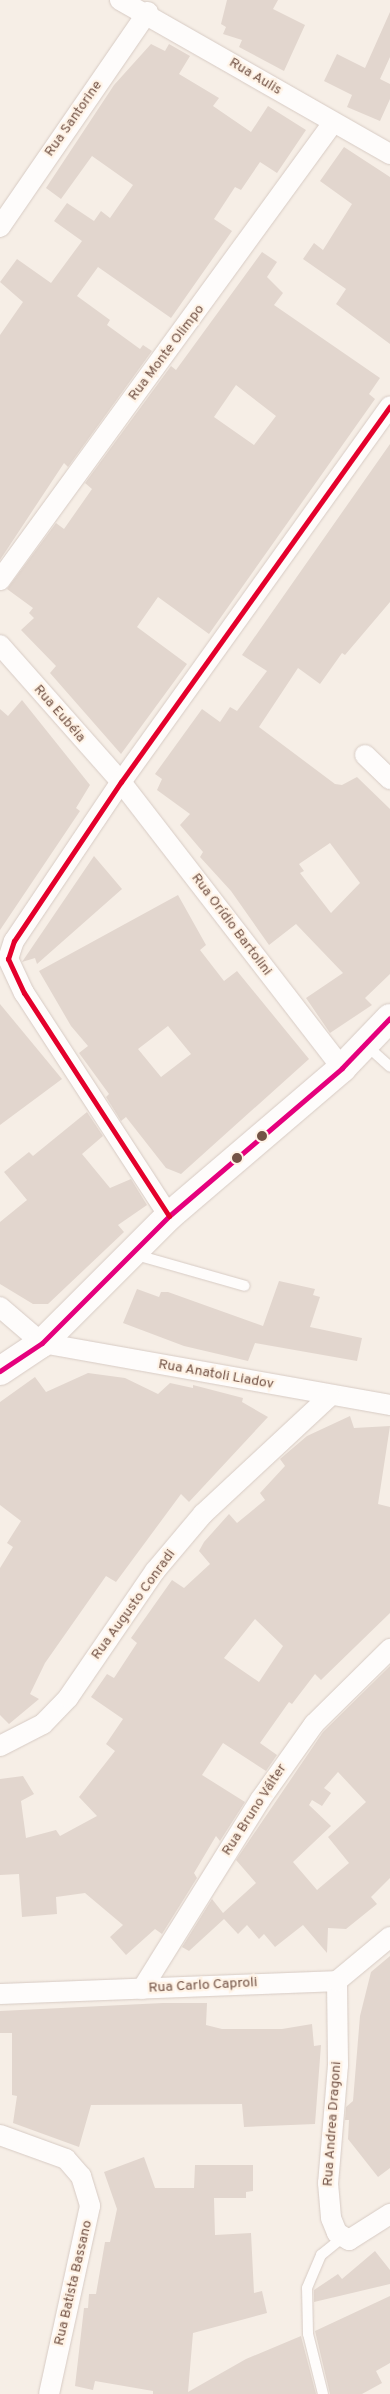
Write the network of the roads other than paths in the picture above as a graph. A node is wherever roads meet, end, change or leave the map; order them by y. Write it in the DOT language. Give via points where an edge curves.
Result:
graph roads {
  1 [pos="120,0"];
  2 [pos="148,12"];
  3 [pos="332,124"];
  4 [pos="390,154"];
  5 [pos="2,218"];
  6 [pos="390,406"];
  7 [pos="0,580"];
  8 [pos="0,645"];
  9 [pos="364,755"];
  10 [pos="390,779"];
  11 [pos="121,782"];
  12 [pos="390,1018"];
  13 [pos="365,1045"];
  14 [pos="390,1067"];
  15 [pos="342,1068"];
  16 [pos="169,1216"];
  17 [pos="132,1254"];
  18 [pos="245,1286"];
  19 [pos="0,1307"];
  20 [pos="42,1343"];
  21 [pos="0,1371"];
  22 [pos="330,1396"];
  23 [pos="390,1405"];
  24 [pos="390,1649"];
  25 [pos="0,1746"];
  26 [pos="390,1937"];
  27 [pos="337,1980"];
  28 [pos="142,1989"];
  29 [pos="0,1994"];
  30 [pos="0,2135"];
  31 [pos="390,2214"];
  32 [pos="343,2237"];
  33 [pos="49,2394"];
  34 [pos="323,2394"];
  1 -- 2 [label="street, Rua Aulis"];
  2 -- 3 [label="street, Rua Aulis"];
  2 -- 5 [label="street, Rua Santorine"];
  3 -- 4 [label="street, Rua Aulis"];
  3 -- 7 [label="street, Rua Monte Olimpo"];
  6 -- 11 [label="street"];
  8 -- 11 [label="street, Rua Eubéia"];
  9 -- 10 [label="street"];
  11 -- 15 [label="street, Rua Orídio Bartolini"];
  11 -- 16 [label="street" via="14,941 8,960 12,973"];
  12 -- 13 [label="street"];
  13 -- 14 [label="lane"];
  13 -- 15 [label="street"];
  15 -- 16 [label="street"];
  16 -- 17 [label="street"];
  17 -- 18 [label="lane"];
  17 -- 20 [label="street"];
  19 -- 20 [label="street"];
  20 -- 21 [label="street"];
  20 -- 22 [label="street, Rua Anatoli Liadov"];
  22 -- 23 [label="street, Rua Anatoli Liadov"];
  22 -- 25 [label="street, Rua Augusto Conradi" via="204,1514 155,1571 68,1698 43,1724"];
  24 -- 28 [label="street, Rua Bruno Válter" via="314,1724 260,1800"];
  26 -- 27 [label="street"];
  27 -- 28 [label="street, Rua Carlo Caproli"];
  27 -- 32 [label="street, Rua Andrea Dragoni" via="338,2064 329,2198 331,2218"];
  28 -- 29 [label="street, Rua Carlo Caproli"];
  30 -- 33 [label="street, Rua Batista Bassano" via="66,2158 81,2176 90,2206"];
  31 -- 32 [label="street" via="356,2238"];
  32 -- 34 [label="lane" via="321,2255 307,2288 308,2334"];
}
